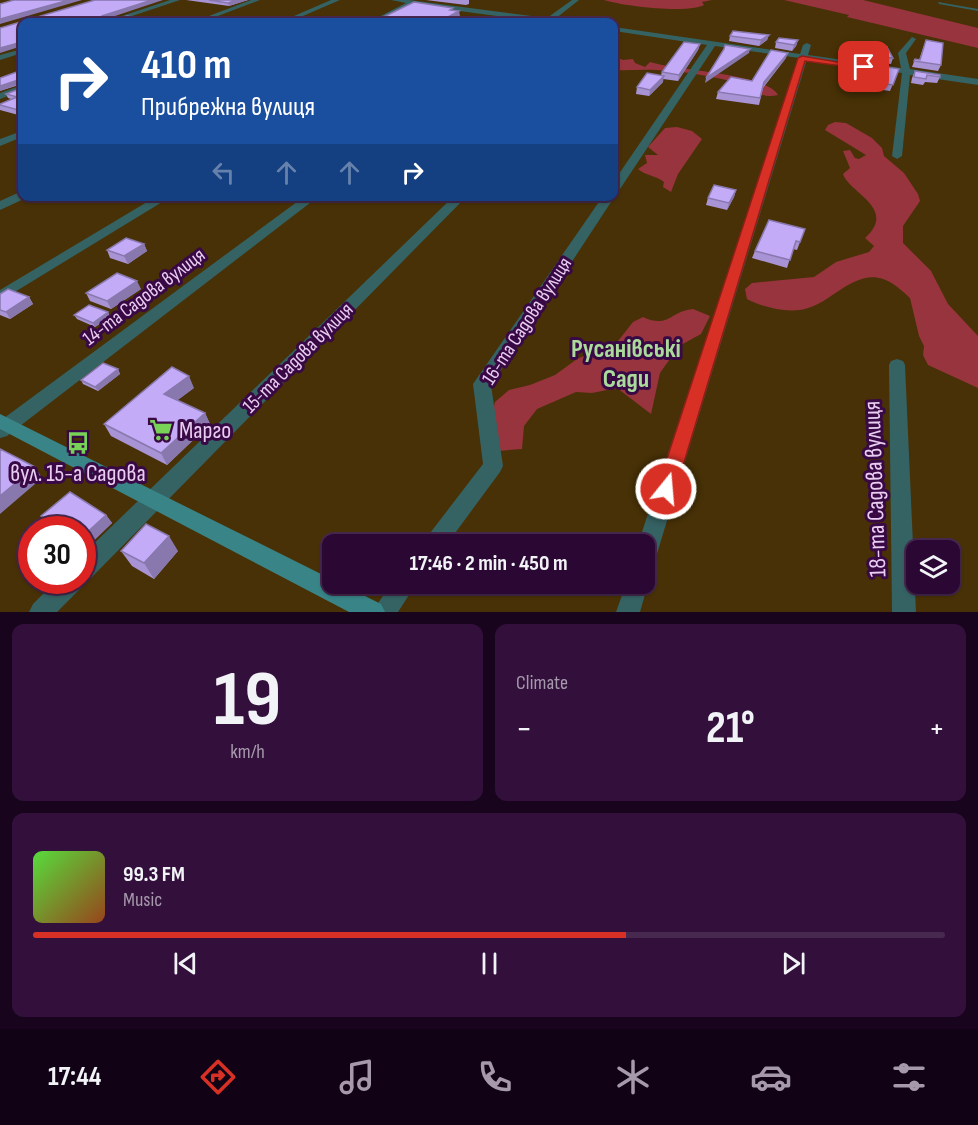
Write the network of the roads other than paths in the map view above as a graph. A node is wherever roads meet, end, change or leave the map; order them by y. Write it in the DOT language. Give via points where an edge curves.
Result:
graph roads {
  1 [pos="177,0"];
  2 [pos="257,0"];
  3 [pos="337,0"];
  4 [pos="394,0"];
  5 [pos="576,0"];
  6 [pos="415,1"];
  7 [pos="939,3"];
  8 [pos="978,10"];
  9 [pos="121,18"];
  10 [pos="208,18"];
  11 [pos="294,18"];
  12 [pos="380,18"];
  13 [pos="523,18"];
  14 [pos="553,18"];
  15 [pos="618,31"];
  16 [pos="912,39"];
  17 [pos="712,44"];
  18 [pos="18,52"];
  19 [pos="804,52"];
  20 [pos="0,58"];
  21 [pos="906,72"];
  22 [pos="978,82"];
  23 [pos="18,89"];
  24 [pos="0,96"];
  25 [pos="18,136"];
  26 [pos="0,143"];
  27 [pos="897,156"];
  28 [pos="618,183"];
  29 [pos="18,197"];
  30 [pos="158,201"];
  31 [pos="306,201"];
  32 [pos="456,201"];
  33 [pos="606,201"];
  34 [pos="0,206"];
  35 [pos="0,296"];
  36 [pos="897,365"];
  37 [pos="2,426"];
  38 [pos="154,500"];
  39 [pos="443,534"];
  40 [pos="652,534"];
  41 [pos="96,557"];
  42 [pos="59,594"];
  43 [pos="398,594"];
  44 [pos="634,594"];
  45 [pos="41,612"];
  46 [pos="373,612"];
  47 [pos="384,612"];
  48 [pos="628,612"];
  49 [pos="904,612"];
  1 -- 9 [label="street"];
  2 -- 10 [label="street"];
  3 -- 11 [label="street"];
  4 -- 6 [label="street"];
  5 -- 14 [label="street"];
  6 -- 12 [label="street"];
  6 -- 13 [label="street"];
  7 -- 8 [label="lane"];
  15 -- 17 [label="street"];
  16 -- 21 [label="street" via="902,53"];
  17 -- 19 [label="street"];
  17 -- 28 [label="street"];
  18 -- 20 [label="street"];
  19 -- 21 [label="street"];
  19 -- 40 [label="street"];
  21 -- 22 [label="street"];
  21 -- 27 [label="street"];
  23 -- 24 [label="street"];
  25 -- 26 [label="street"];
  29 -- 34 [label="street"];
  30 -- 35 [label="street"];
  31 -- 37 [label="street, 14-та Садова вулиця"];
  32 -- 38 [label="street, 15-та Садова вулиця"];
  33 -- 39 [label="street, 16-та Садова вулиця" via="482,384 494,466"];
  36 -- 49 [label="street, 18-та Садова вулиця"];
  37 -- 38 [label="main road"];
  38 -- 41 [label="street, 15-та Садова вулиця"];
  38 -- 46 [label="main road"];
  42 -- 45 [label="street"];
  43 -- 47 [label="street"];
  44 -- 48 [label="street"];
}
